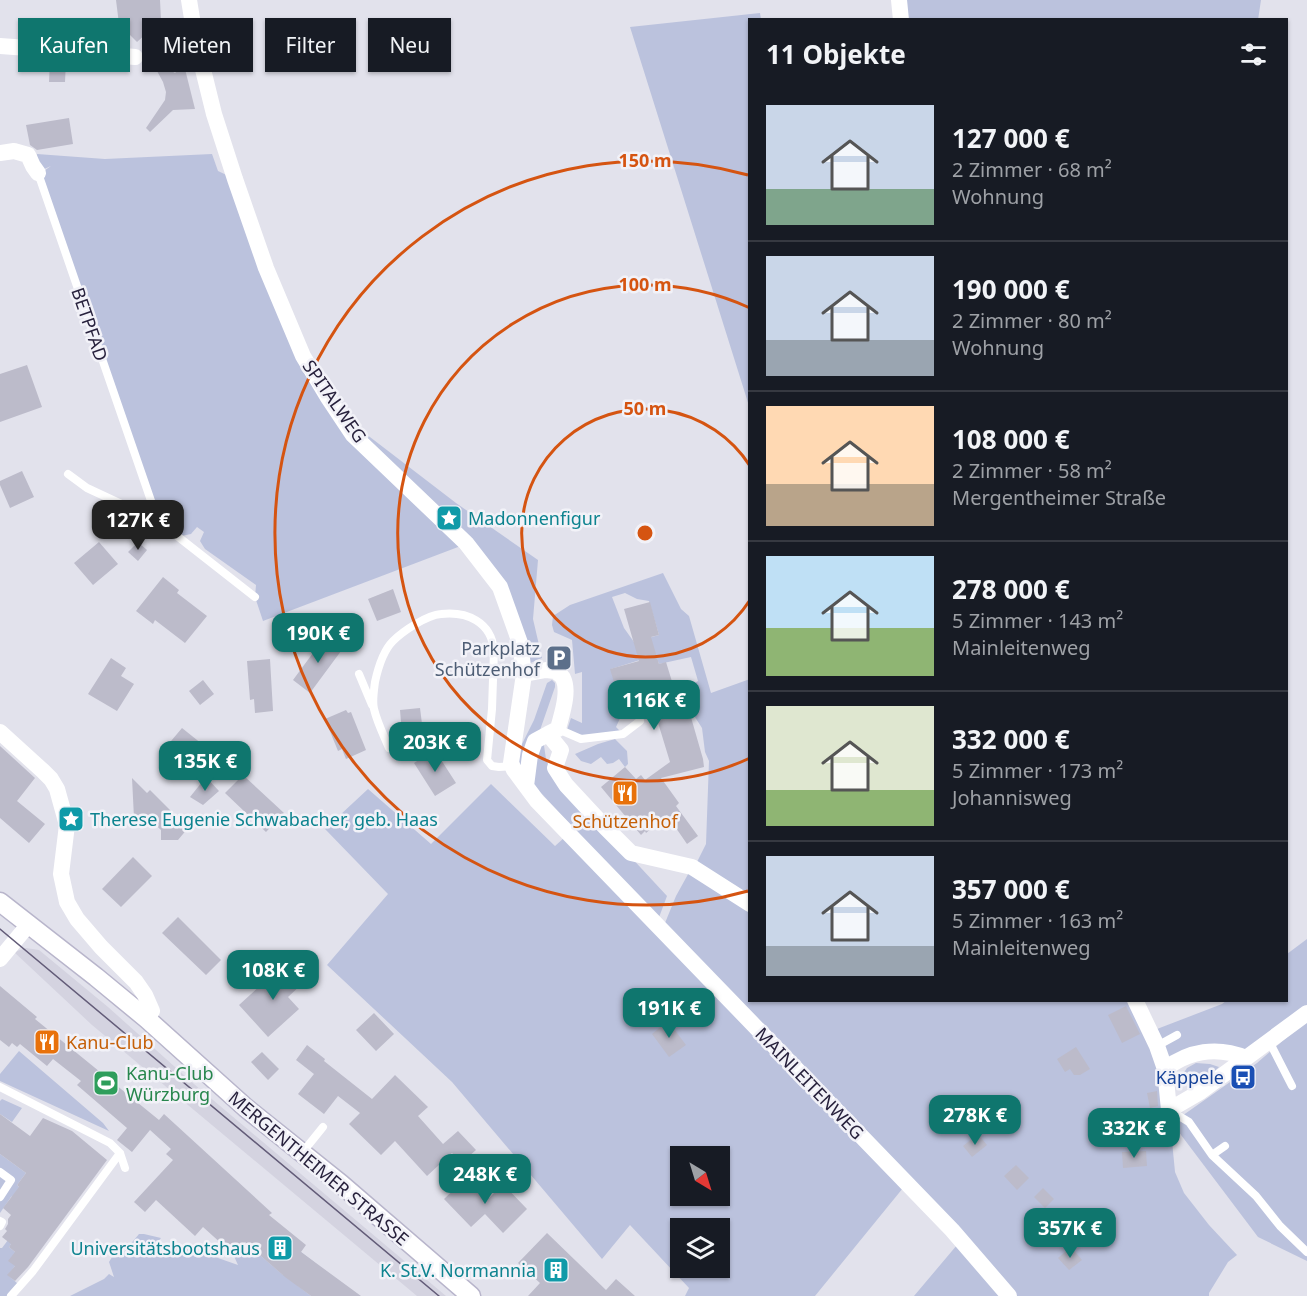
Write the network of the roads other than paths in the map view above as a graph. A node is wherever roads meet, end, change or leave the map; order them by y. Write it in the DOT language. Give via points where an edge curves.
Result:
graph roads {
  1 [pos="189,0"];
  2 [pos="899,0"];
  3 [pos="901,18"];
  4 [pos="0,46"];
  5 [pos="135,57"];
  6 [pos="0,153"];
  7 [pos="38,173"];
  8 [pos="68,474"];
  9 [pos="158,521"];
  10 [pos="255,597"];
  11 [pos="359,674"];
  12 [pos="524,674"];
  13 [pos="374,708"];
  14 [pos="640,721"];
  15 [pos="0,732"];
  16 [pos="553,732"];
  17 [pos="389,748"];
  18 [pos="512,764"];
  19 [pos="525,786"];
  20 [pos="0,902"];
  21 [pos="748,903"];
  22 [pos="29,924"];
  23 [pos="0,959"];
  24 [pos="1136,1002"];
  25 [pos="1307,1012"];
  26 [pos="147,1019"];
  27 [pos="1177,1035"];
  28 [pos="1269,1041"];
  29 [pos="1157,1046"];
  30 [pos="1246,1058"];
  31 [pos="1165,1069"];
  32 [pos="1292,1086"];
  33 [pos="0,1087"];
  34 [pos="1169,1110"];
  35 [pos="323,1127"];
  36 [pos="1225,1146"];
  37 [pos="302,1153"];
  38 [pos="120,1154"];
  39 [pos="1212,1155"];
  40 [pos="125,1168"];
  41 [pos="0,1172"];
  42 [pos="0,1197"];
  43 [pos="0,1221"];
  44 [pos="0,1226"];
  45 [pos="1307,1252"];
  46 [pos="11,1296"];
  47 [pos="471,1296"];
  48 [pos="1009,1296"];
  1 -- 12 [label="street, SPITALWEG" via="214,114 266,268 303,356 353,435 466,543 500,587 520,643"];
  2 -- 3 [label="street"];
  4 -- 5 [label="street"];
  6 -- 7 [label="street, BETPFAD" via="28,155"];
  7 -- 9 [label="lane, BETPFAD"];
  8 -- 9 [label="lane" via="87,488"];
  9 -- 10 [label="lane"];
  11 -- 13 [label="lane"];
  12 -- 16 [label="street" via="546,670 563,678 564,703"];
  12 -- 18 [label="street, SPITALWEG"];
  13 -- 17 [label="lane"];
  13 -- 18 [label="lane" via="378,665 392,641 439,614 467,615 480,622 493,642 487,760 492,766"];
  14 -- 16 [label="lane" via="623,734 581,739"];
  15 -- 26 [label="street" via="44,771 57,789 67,825 61,874 67,902 77,919 145,995 152,1011"];
  16 -- 19 [label="street" via="535,741"];
  16 -- 21 [label="street" via="561,750 555,768 559,776 631,853 692,867"];
  18 -- 19 [label="street, MAINLEITENWEG"];
  19 -- 48 [label="street, MAINLEITENWEG" via="952,1230"];
  20 -- 22 [label="main road, MERGENTHEIMER STRASSE"];
  22 -- 23 [label="street"];
  22 -- 26 [label="main road, MERGENTHEIMER STRASSE"];
  24 -- 29 [label="street"];
  25 -- 28 [label="street"];
  26 -- 37 [label="main road, MERGENTHEIMER STRASSE"];
  27 -- 29 [label="lane"];
  28 -- 30 [label="street"];
  28 -- 32 [label="lane"];
  29 -- 31 [label="street"];
  30 -- 31 [label="street" via="1225,1052 1200,1052"];
  30 -- 34 [label="street"];
  31 -- 34 [label="street"];
  33 -- 38 [label="lane" via="110,1143"];
  34 -- 39 [label="lane" via="1189,1122"];
  35 -- 37 [label="lane"];
  36 -- 39 [label="lane"];
  37 -- 47 [label="main road, MERGENTHEIMER STRASSE"];
  38 -- 40 [label="lane"];
  38 -- 46 [label="lane"];
  39 -- 45 [label="lane"];
  41 -- 42 [label="lane" via="11,1179"];
  43 -- 44 [label="lane"];
}
